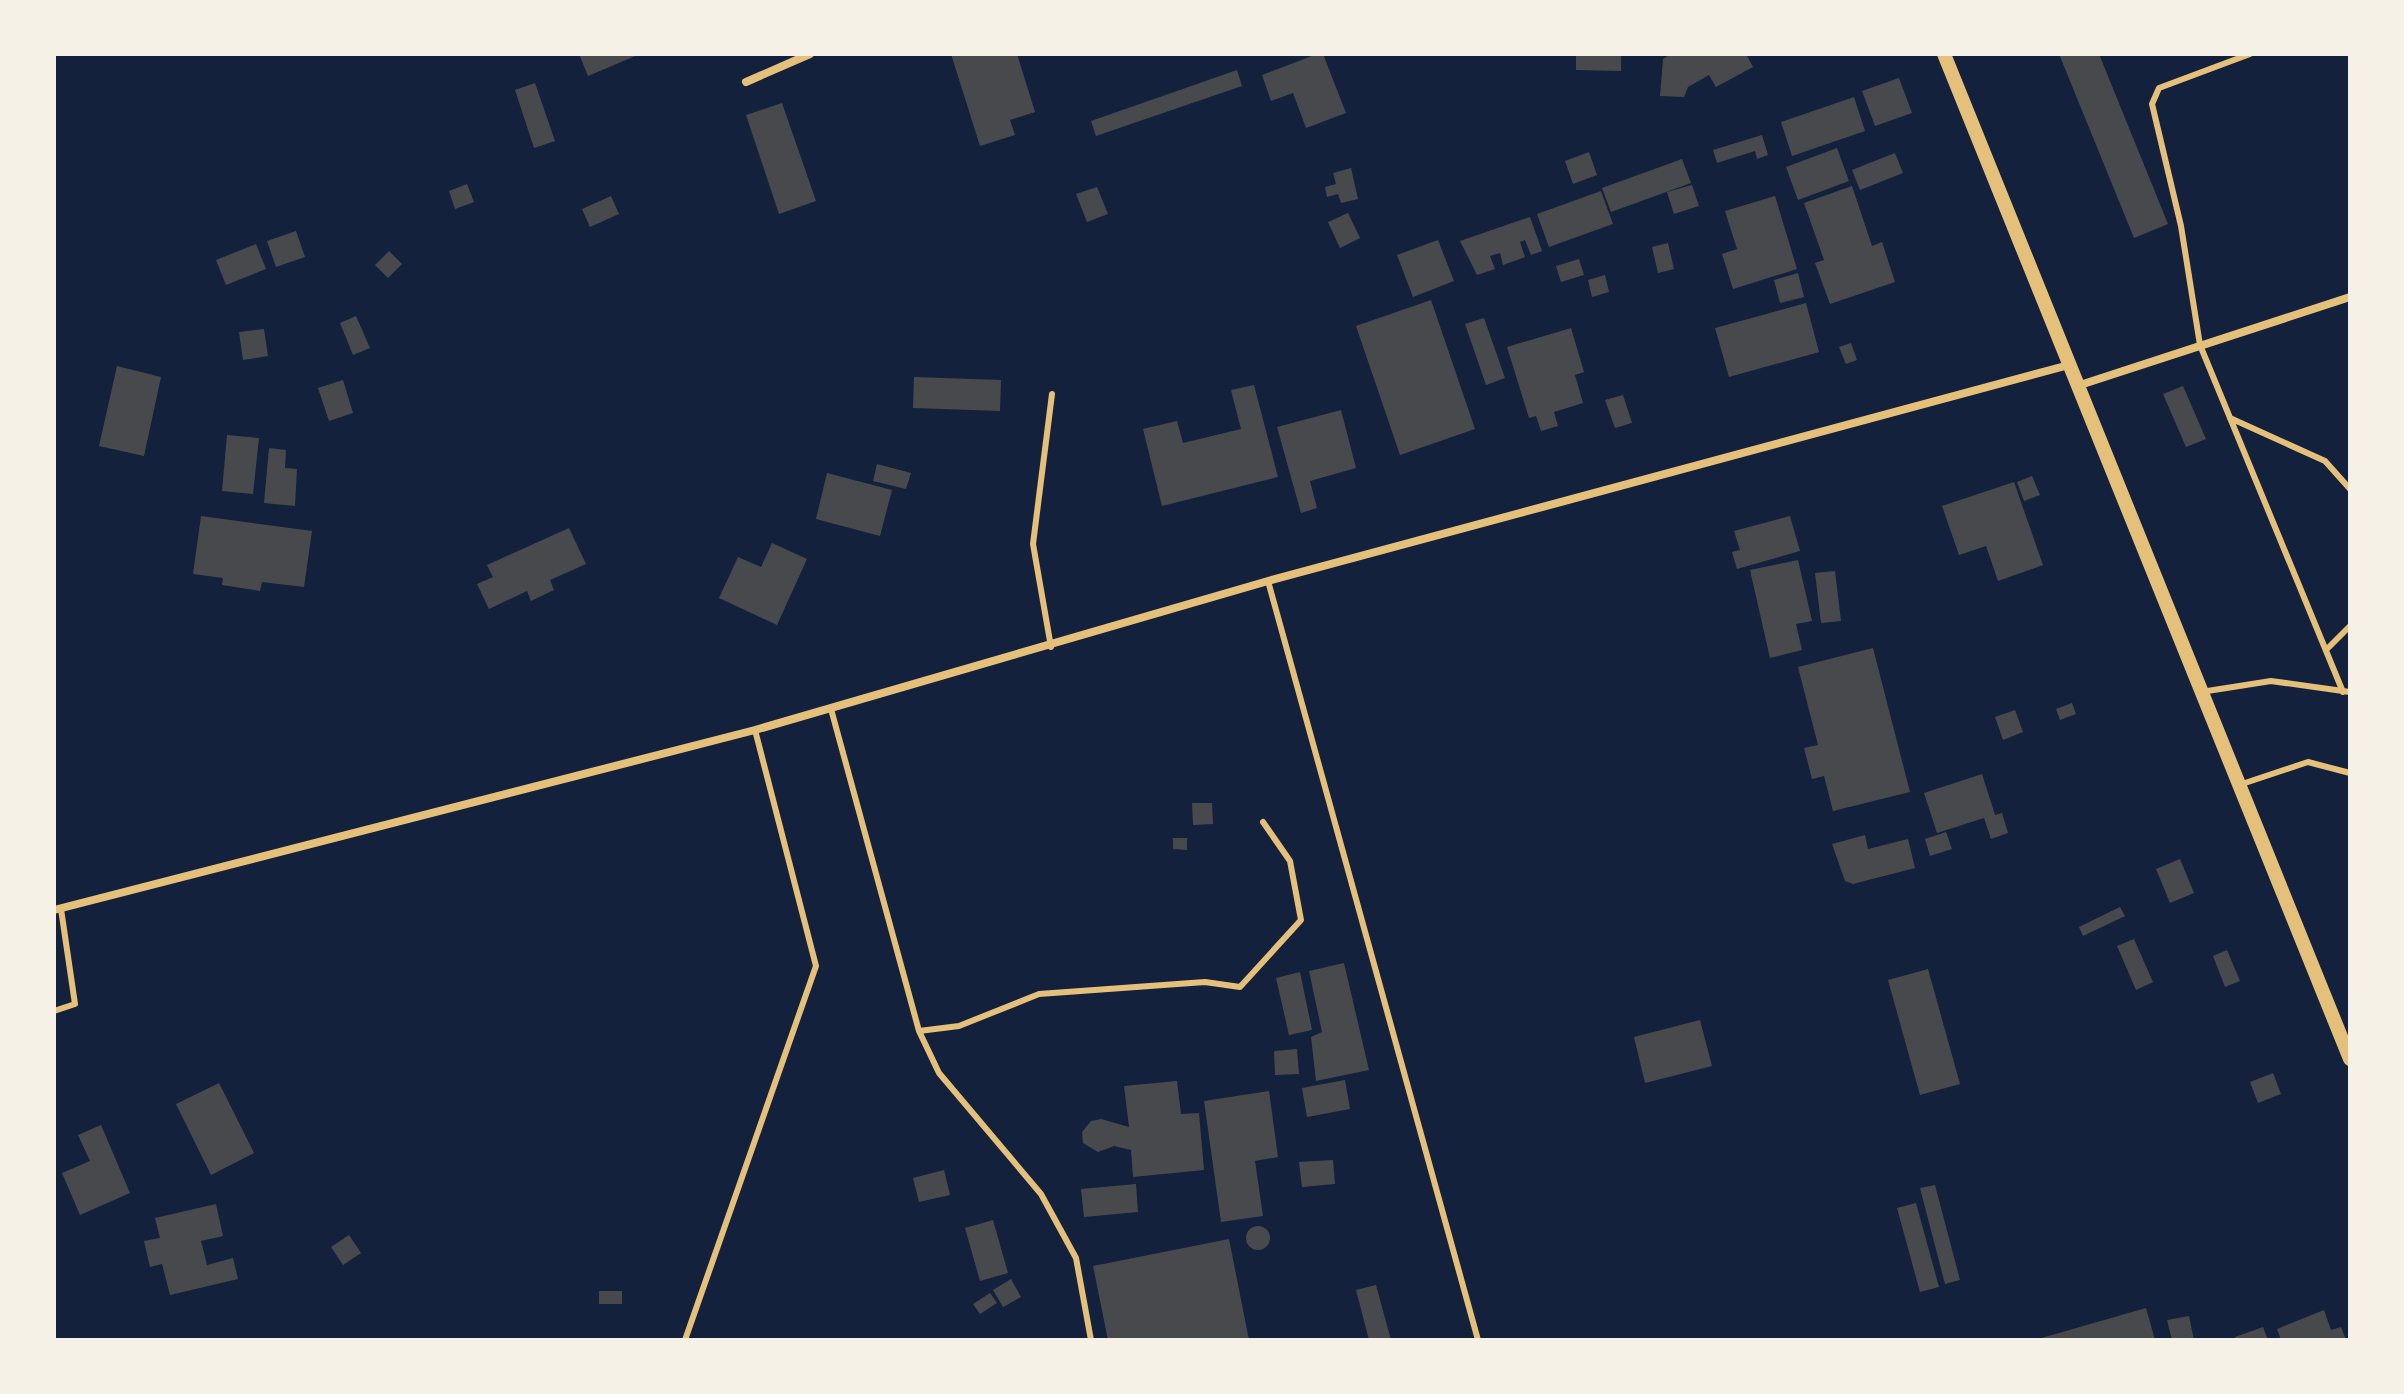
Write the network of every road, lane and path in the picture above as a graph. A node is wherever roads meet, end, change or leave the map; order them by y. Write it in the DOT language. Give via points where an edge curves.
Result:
graph roads {
  1 [pos="810,54"];
  2 [pos="1944,54"];
  3 [pos="2250,54"];
  4 [pos="746,82"];
  5 [pos="2350,297"];
  6 [pos="2200,345"];
  7 [pos="2069,365"];
  8 [pos="2077,386"];
  9 [pos="1052,394"];
  10 [pos="2230,418"];
  11 [pos="2350,489"];
  12 [pos="1268,581"];
  13 [pos="2350,626"];
  14 [pos="1051,647"];
  15 [pos="2326,650"];
  16 [pos="2201,692"];
  17 [pos="2346,692"];
  18 [pos="831,709"];
  19 [pos="755,730"];
  20 [pos="2350,773"];
  21 [pos="2239,785"];
  22 [pos="1263,822"];
  23 [pos="57,909"];
  24 [pos="54,1011"];
  25 [pos="919,1031"];
  26 [pos="2350,1059"];
  27 [pos="685,1340"];
  28 [pos="1091,1340"];
  29 [pos="1478,1340"];
  1 -- 4 [label="street"];
  2 -- 7 [label="street"];
  3 -- 6 [label="lane" via="2153,94"];
  5 -- 6 [label="street"];
  6 -- 8 [label="street"];
  6 -- 10 [label="lane"];
  7 -- 8 [label="street"];
  7 -- 12 [label="street"];
  8 -- 16 [label="street"];
  9 -- 14 [label="lane" via="1033,544"];
  10 -- 11 [label="lane" via="2325,461"];
  10 -- 15 [label="lane"];
  12 -- 14 [label="street"];
  12 -- 29 [label="lane"];
  13 -- 15 [label="lane"];
  14 -- 18 [label="street"];
  15 -- 17 [label="lane"];
  16 -- 17 [label="lane" via="2271,681"];
  16 -- 21 [label="street"];
  18 -- 19 [label="street"];
  18 -- 25 [label="lane"];
  19 -- 23 [label="street"];
  19 -- 27 [label="lane" via="816,966"];
  20 -- 21 [label="lane" via="2308,762"];
  21 -- 26 [label="street"];
  22 -- 25 [label="lane" via="1290,861 1301,920 1240,987 1205,982 1039,994 959,1026"];
  23 -- 24 [label="lane" via="75,1004"];
  25 -- 28 [label="lane" via="939,1073 1041,1194 1076,1258"];
}
